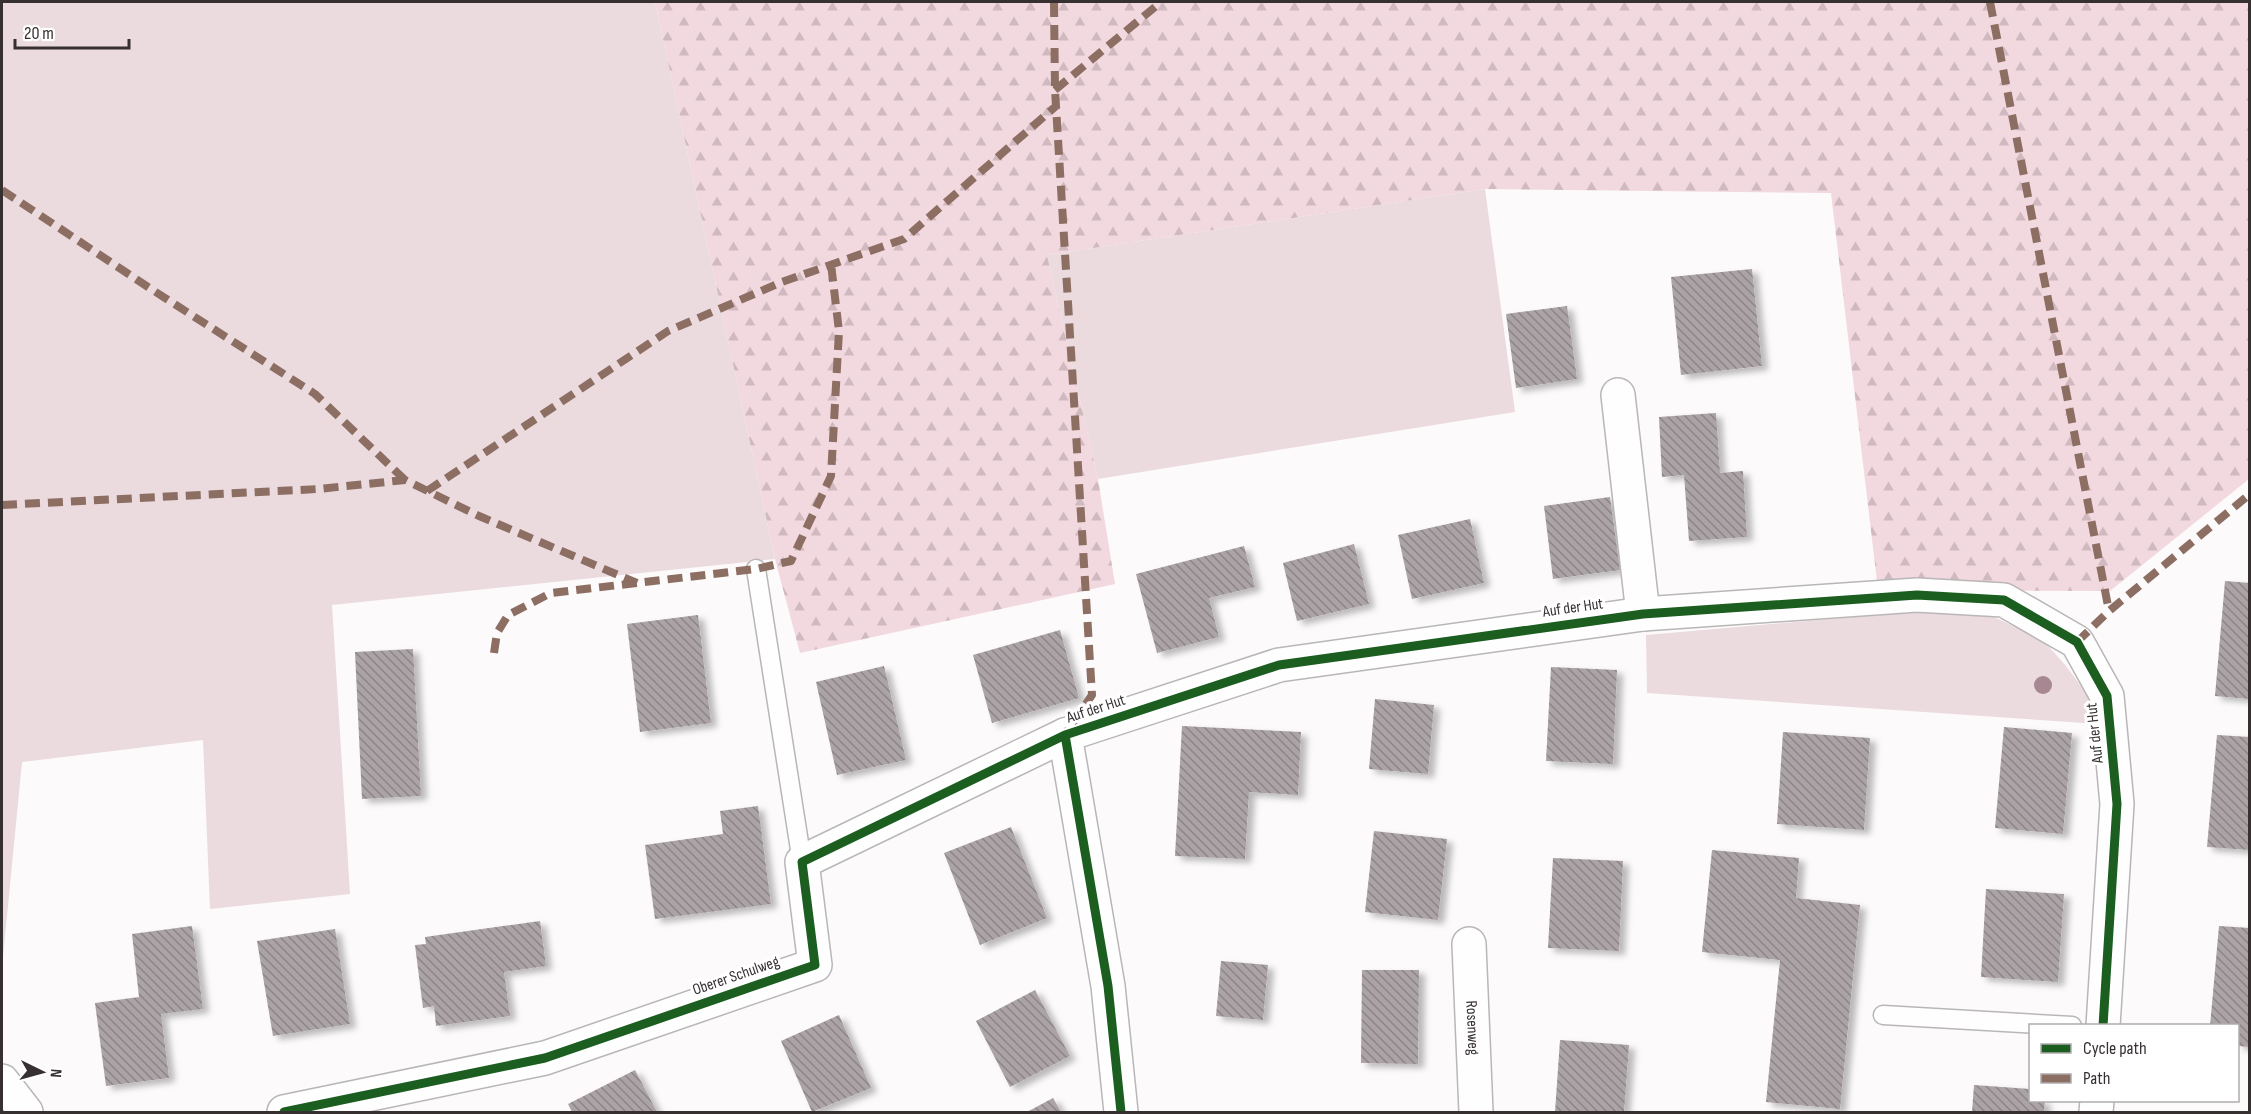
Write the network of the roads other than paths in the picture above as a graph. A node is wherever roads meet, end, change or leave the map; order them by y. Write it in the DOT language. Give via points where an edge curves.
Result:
graph roads {
  1 [pos="1618,395"];
  2 [pos="756,569"];
  3 [pos="1643,614"];
  4 [pos="1065,735"];
  5 [pos="802,862"];
  6 [pos="1469,944"];
  7 [pos="1883,1015"];
  8 [pos="2038,1024"];
  9 [pos="2103,1024"];
  10 [pos="2,1081"];
  11 [pos="26,1113"];
  12 [pos="284,1113"];
  13 [pos="1121,1113"];
  14 [pos="1476,1113"];
  1 -- 3 [label="street"];
  2 -- 5 [label="lane"];
  3 -- 4 [label="street, Auf der Hut" via="1280,664"];
  3 -- 9 [label="street, Auf der Hut" via="1917,595 2004,600 2077,642 2107,696 2117,804"];
  4 -- 5 [label="street"];
  4 -- 13 [label="street, Auf der Hut" via="1108,986"];
  5 -- 12 [label="street, Oberer Schulweg" via="815,964 545,1058"];
  6 -- 14 [label="street, Rosenweg"];
  7 -- 8 [label="lane"];
  10 -- 11 [label="street"];
}
